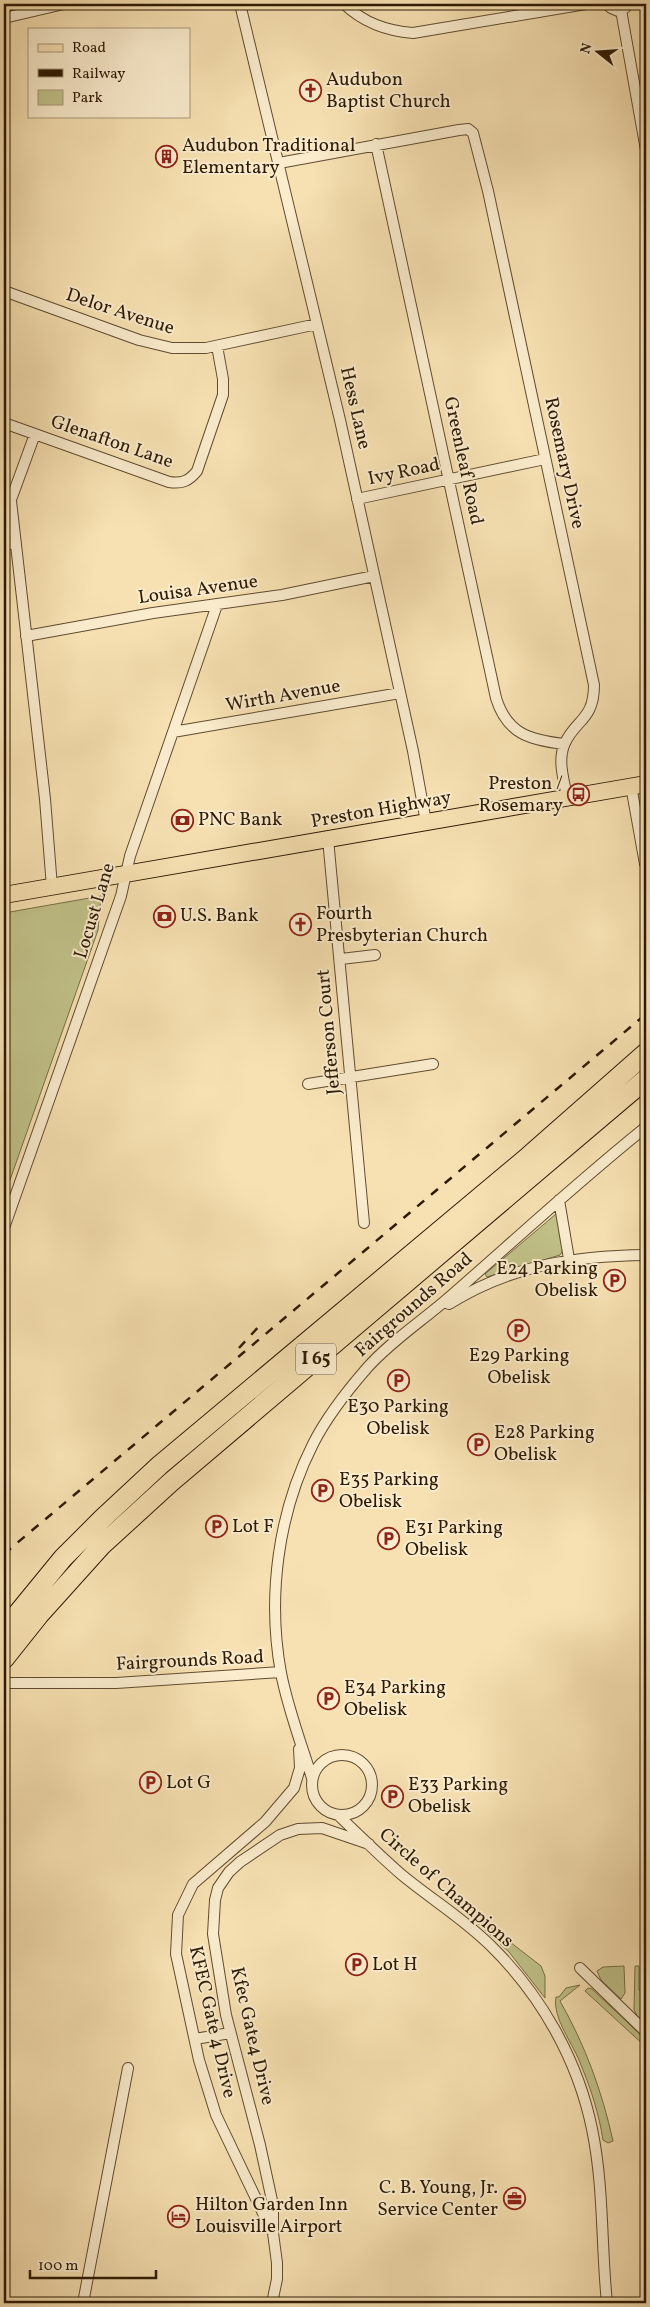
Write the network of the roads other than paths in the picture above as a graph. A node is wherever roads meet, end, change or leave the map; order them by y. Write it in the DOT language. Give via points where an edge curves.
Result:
graph roads {
  1 [pos="64,4"];
  2 [pos="240,4"];
  3 [pos="344,4"];
  4 [pos="586,4"];
  5 [pos="607,4"];
  6 [pos="624,7"];
  7 [pos="4,18"];
  8 [pos="376,144"];
  9 [pos="646,150"];
  10 [pos="279,163"];
  11 [pos="4,291"];
  12 [pos="317,324"];
  13 [pos="217,346"];
  14 [pos="4,423"];
  15 [pos="35,434"];
  16 [pos="545,459"];
  17 [pos="449,480"];
  18 [pos="358,499"];
  19 [pos="16,543"];
  20 [pos="4,544"];
  21 [pos="374,576"];
  22 [pos="217,605"];
  23 [pos="26,636"];
  24 [pos="400,693"];
  25 [pos="173,732"];
  26 [pos="564,744"];
  27 [pos="639,785"];
  28 [pos="567,797"];
  29 [pos="426,822"];
  30 [pos="328,839"];
  31 [pos="645,864"];
  32 [pos="126,874"];
  33 [pos="52,887"];
  34 [pos="4,895"];
  35 [pos="375,955"];
  36 [pos="341,959"];
  37 [pos="646,1053"];
  38 [pos="433,1064"];
  39 [pos="351,1078"];
  40 [pos="646,1079"];
  41 [pos="308,1084"];
  42 [pos="646,1127"];
  43 [pos="559,1200"];
  44 [pos="364,1223"];
  45 [pos="4,1228"];
  46 [pos="646,1255"];
  47 [pos="569,1259"];
  48 [pos="428,1316"];
  49 [pos="4,1630"];
  50 [pos="4,1659"];
  51 [pos="281,1672"];
  52 [pos="4,1683"];
  53 [pos="298,1733"];
  54 [pos="312,1778"];
  55 [pos="338,1815"];
  56 [pos="369,1844"];
  57 [pos="580,1968"];
  58 [pos="230,2032"];
  59 [pos="646,2032"];
  60 [pos="195,2039"];
  61 [pos="128,2068"];
  62 [pos="273,2233"];
  63 [pos="83,2303"];
  64 [pos="272,2303"];
  65 [pos="607,2303"];
  1 -- 7 [label="street"];
  2 -- 10 [label="street, Hess Lane"];
  3 -- 4 [label="street" via="374,25 413,33"];
  5 -- 6 [label="street" via="614,10"];
  6 -- 9 [label="street"];
  8 -- 10 [label="street"];
  8 -- 16 [label="street, Rosemary Drive" via="471,130 488,191"];
  8 -- 17 [label="street, Greenleaf Road"];
  10 -- 12 [label="street, Hess Lane"];
  11 -- 13 [label="street, Delor Avenue" via="152,344 191,349"];
  12 -- 13 [label="street, Delor Avenue"];
  12 -- 18 [label="street, Hess Lane"];
  13 -- 15 [label="street, Glenafton Lane" via="223,379 222,395 197,471 186,481 169,482"];
  14 -- 15 [label="street, Glenafton Lane"];
  15 -- 19 [label="street" via="11,499"];
  16 -- 17 [label="street, Ivy Road"];
  16 -- 26 [label="street, Rosemary Drive" via="594,685 589,712"];
  17 -- 18 [label="street, Ivy Road"];
  17 -- 26 [label="street, Greenleaf Road" via="499,709 521,733 542,741"];
  18 -- 21 [label="street, Hess Lane"];
  19 -- 20 [label="street"];
  19 -- 23 [label="street"];
  21 -- 22 [label="street, Louisa Avenue"];
  21 -- 24 [label="street, Hess Lane"];
  22 -- 23 [label="street, Louisa Avenue"];
  22 -- 25 [label="street, Locust Lane"];
  23 -- 33 [label="street"];
  24 -- 25 [label="street, Wirth Avenue"];
  24 -- 29 [label="street, Hess Lane"];
  25 -- 32 [label="street, Locust Lane"];
  26 -- 28 [label="street" via="560,765"];
  27 -- 28 [label="main road, Preston Highway"];
  27 -- 31 [label="street"];
  28 -- 29 [label="main road, Preston Highway"];
  29 -- 30 [label="main road, Preston Highway"];
  30 -- 32 [label="main road, Preston Highway"];
  30 -- 36 [label="street, Jefferson Court"];
  32 -- 33 [label="main road, Preston Highway"];
  32 -- 45 [label="street, Locust Lane"];
  33 -- 34 [label="main road, Preston Highway"];
  35 -- 36 [label="street"];
  36 -- 39 [label="street, Jefferson Court"];
  37 -- 49 [label="highway, I 65" via="160,1465 63,1558"];
  38 -- 39 [label="street"];
  39 -- 41 [label="street"];
  39 -- 44 [label="street, Jefferson Court"];
  40 -- 50 [label="highway, I 65" via="171,1482 102,1545"];
  42 -- 43 [label="street, Fairgrounds Road"];
  43 -- 47 [label="street"];
  43 -- 48 [label="street, Fairgrounds Road"];
  46 -- 47 [label="street"];
  47 -- 48 [label="street" via="495,1280"];
  48 -- 51 [label="street, Fairgrounds Road" via="386,1349 342,1399 313,1443 297,1482 283,1533 276,1579"];
  51 -- 52 [label="street, Fairgrounds Road" via="116,1683"];
  51 -- 53 [label="street"];
  53 -- 54 [label="street"];
  53 -- 60 [label="street, KFEC Gate 4 Drive" via="300,1768 294,1788 265,1822 193,1884 178,1915 176,1954"];
  54 -- 55 [label="street" via="314,1798 328,1812"];
  54 -- 55 [label="street" via="316,1769 331,1756 351,1755 367,1767 373,1786 371,1796 358,1811"];
  55 -- 56 [label="street, Circle of Champions"];
  56 -- 58 [label="street, Kfec Gate4 Drive" via="345,1834 310,1828 280,1835 229,1872 218,1888 213,1934"];
  56 -- 65 [label="street, Circle of Champions" via="402,1875 492,1946 523,1982 558,2036 576,2075 593,2131"];
  57 -- 59 [label="street"];
  58 -- 60 [label="street"];
  58 -- 62 [label="street, Kfec Gate4 Drive" via="273,2205"];
  60 -- 62 [label="street, KFEC Gate 4 Drive" via="216,2115"];
  61 -- 63 [label="street"];
  62 -- 64 [label="street, Kfec Gate4 Drive" via="277,2279"];
}
